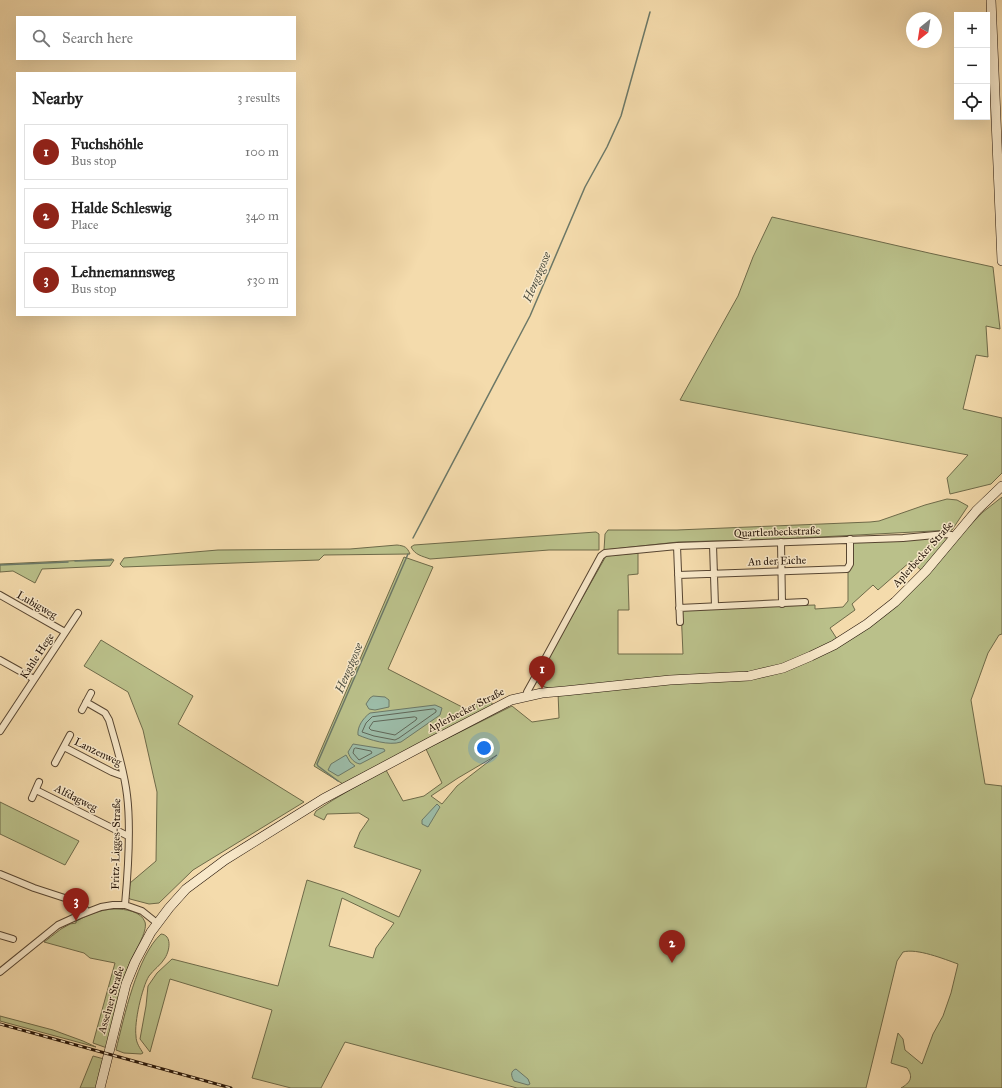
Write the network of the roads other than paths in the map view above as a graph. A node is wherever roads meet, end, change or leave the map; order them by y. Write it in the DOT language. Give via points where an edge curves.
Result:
graph roads {
  1 [pos="991,0"];
  2 [pos="1002,261"];
  3 [pos="1002,486"];
  4 [pos="954,538"];
  5 [pos="850,539"];
  6 [pos="781,542"];
  7 [pos="713,545"];
  8 [pos="677,546"];
  9 [pos="781,571"];
  10 [pos="714,574"];
  11 [pos="678,575"];
  12 [pos="0,595"];
  13 [pos="805,602"];
  14 [pos="782,604"];
  15 [pos="715,606"];
  16 [pos="679,608"];
  17 [pos="78,613"];
  18 [pos="680,622"];
  19 [pos="64,632"];
  20 [pos="0,660"];
  21 [pos="34,679"];
  22 [pos="91,693"];
  23 [pos="527,696"];
  24 [pos="86,702"];
  25 [pos="82,710"];
  26 [pos="0,731"];
  27 [pos="70,735"];
  28 [pos="64,747"];
  29 [pos="55,763"];
  30 [pos="123,776"];
  31 [pos="39,782"];
  32 [pos="36,790"];
  33 [pos="32,798"];
  34 [pos="128,836"];
  35 [pos="0,874"];
  36 [pos="124,905"];
  37 [pos="87,912"];
  38 [pos="157,923"];
  39 [pos="0,935"];
  40 [pos="13,939"];
  41 [pos="0,972"];
  42 [pos="100,1088"];
  1 -- 2 [label="main road"];
  3 -- 4 [label="main road, Aplerbecker Straße" via="977,510"];
  4 -- 5 [label="street, Quartlenbeckstraße" via="946,534"];
  4 -- 23 [label="main road, Aplerbecker Straße" via="921,576 878,616 834,645 783,668 749,676 670,680"];
  5 -- 6 [label="street, Quartlenbeckstraße"];
  5 -- 9 [label="street, An der Eiche" via="850,564 847,569"];
  6 -- 7 [label="street, Quartlenbeckstraße"];
  6 -- 9 [label="street"];
  7 -- 8 [label="street, Quartlenbeckstraße"];
  7 -- 10 [label="street"];
  8 -- 11 [label="street"];
  8 -- 23 [label="street, Quartlenbeckstraße" via="601,556 528,689"];
  9 -- 10 [label="street, An der Eiche"];
  9 -- 14 [label="street"];
  10 -- 11 [label="street, An der Eiche"];
  10 -- 15 [label="street"];
  11 -- 16 [label="street"];
  12 -- 19 [label="street, Lubigweg"];
  13 -- 14 [label="street"];
  14 -- 15 [label="street"];
  15 -- 16 [label="street"];
  16 -- 18 [label="street"];
  17 -- 19 [label="street, Kahle Hege"];
  19 -- 21 [label="street, Kahle Hege"];
  20 -- 21 [label="street"];
  21 -- 26 [label="street, Kahle Hege"];
  22 -- 24 [label="street"];
  23 -- 38 [label="main road, Aplerbecker Straße" via="500,705 323,799 225,860 198,880 186,889"];
  24 -- 25 [label="street"];
  24 -- 30 [label="street, Fritz-Ligges-Straße" via="104,713 109,720"];
  27 -- 28 [label="street, Lanzenweg"];
  28 -- 29 [label="street, Lanzenweg"];
  28 -- 30 [label="street, Lanzenweg"];
  30 -- 34 [label="street, Fritz-Ligges-Straße" via="127,796"];
  31 -- 32 [label="street"];
  32 -- 33 [label="street"];
  32 -- 34 [label="street, Alfdagweg"];
  34 -- 36 [label="street, Fritz-Ligges-Straße"];
  35 -- 37 [label="street" via="75,901"];
  36 -- 37 [label="street" via="113,904"];
  36 -- 38 [label="street" via="142,911"];
  37 -- 41 [label="street" via="53,929"];
  38 -- 42 [label="main road, Asselner Straße" via="134,962 126,984"];
  39 -- 40 [label="street"];
}
